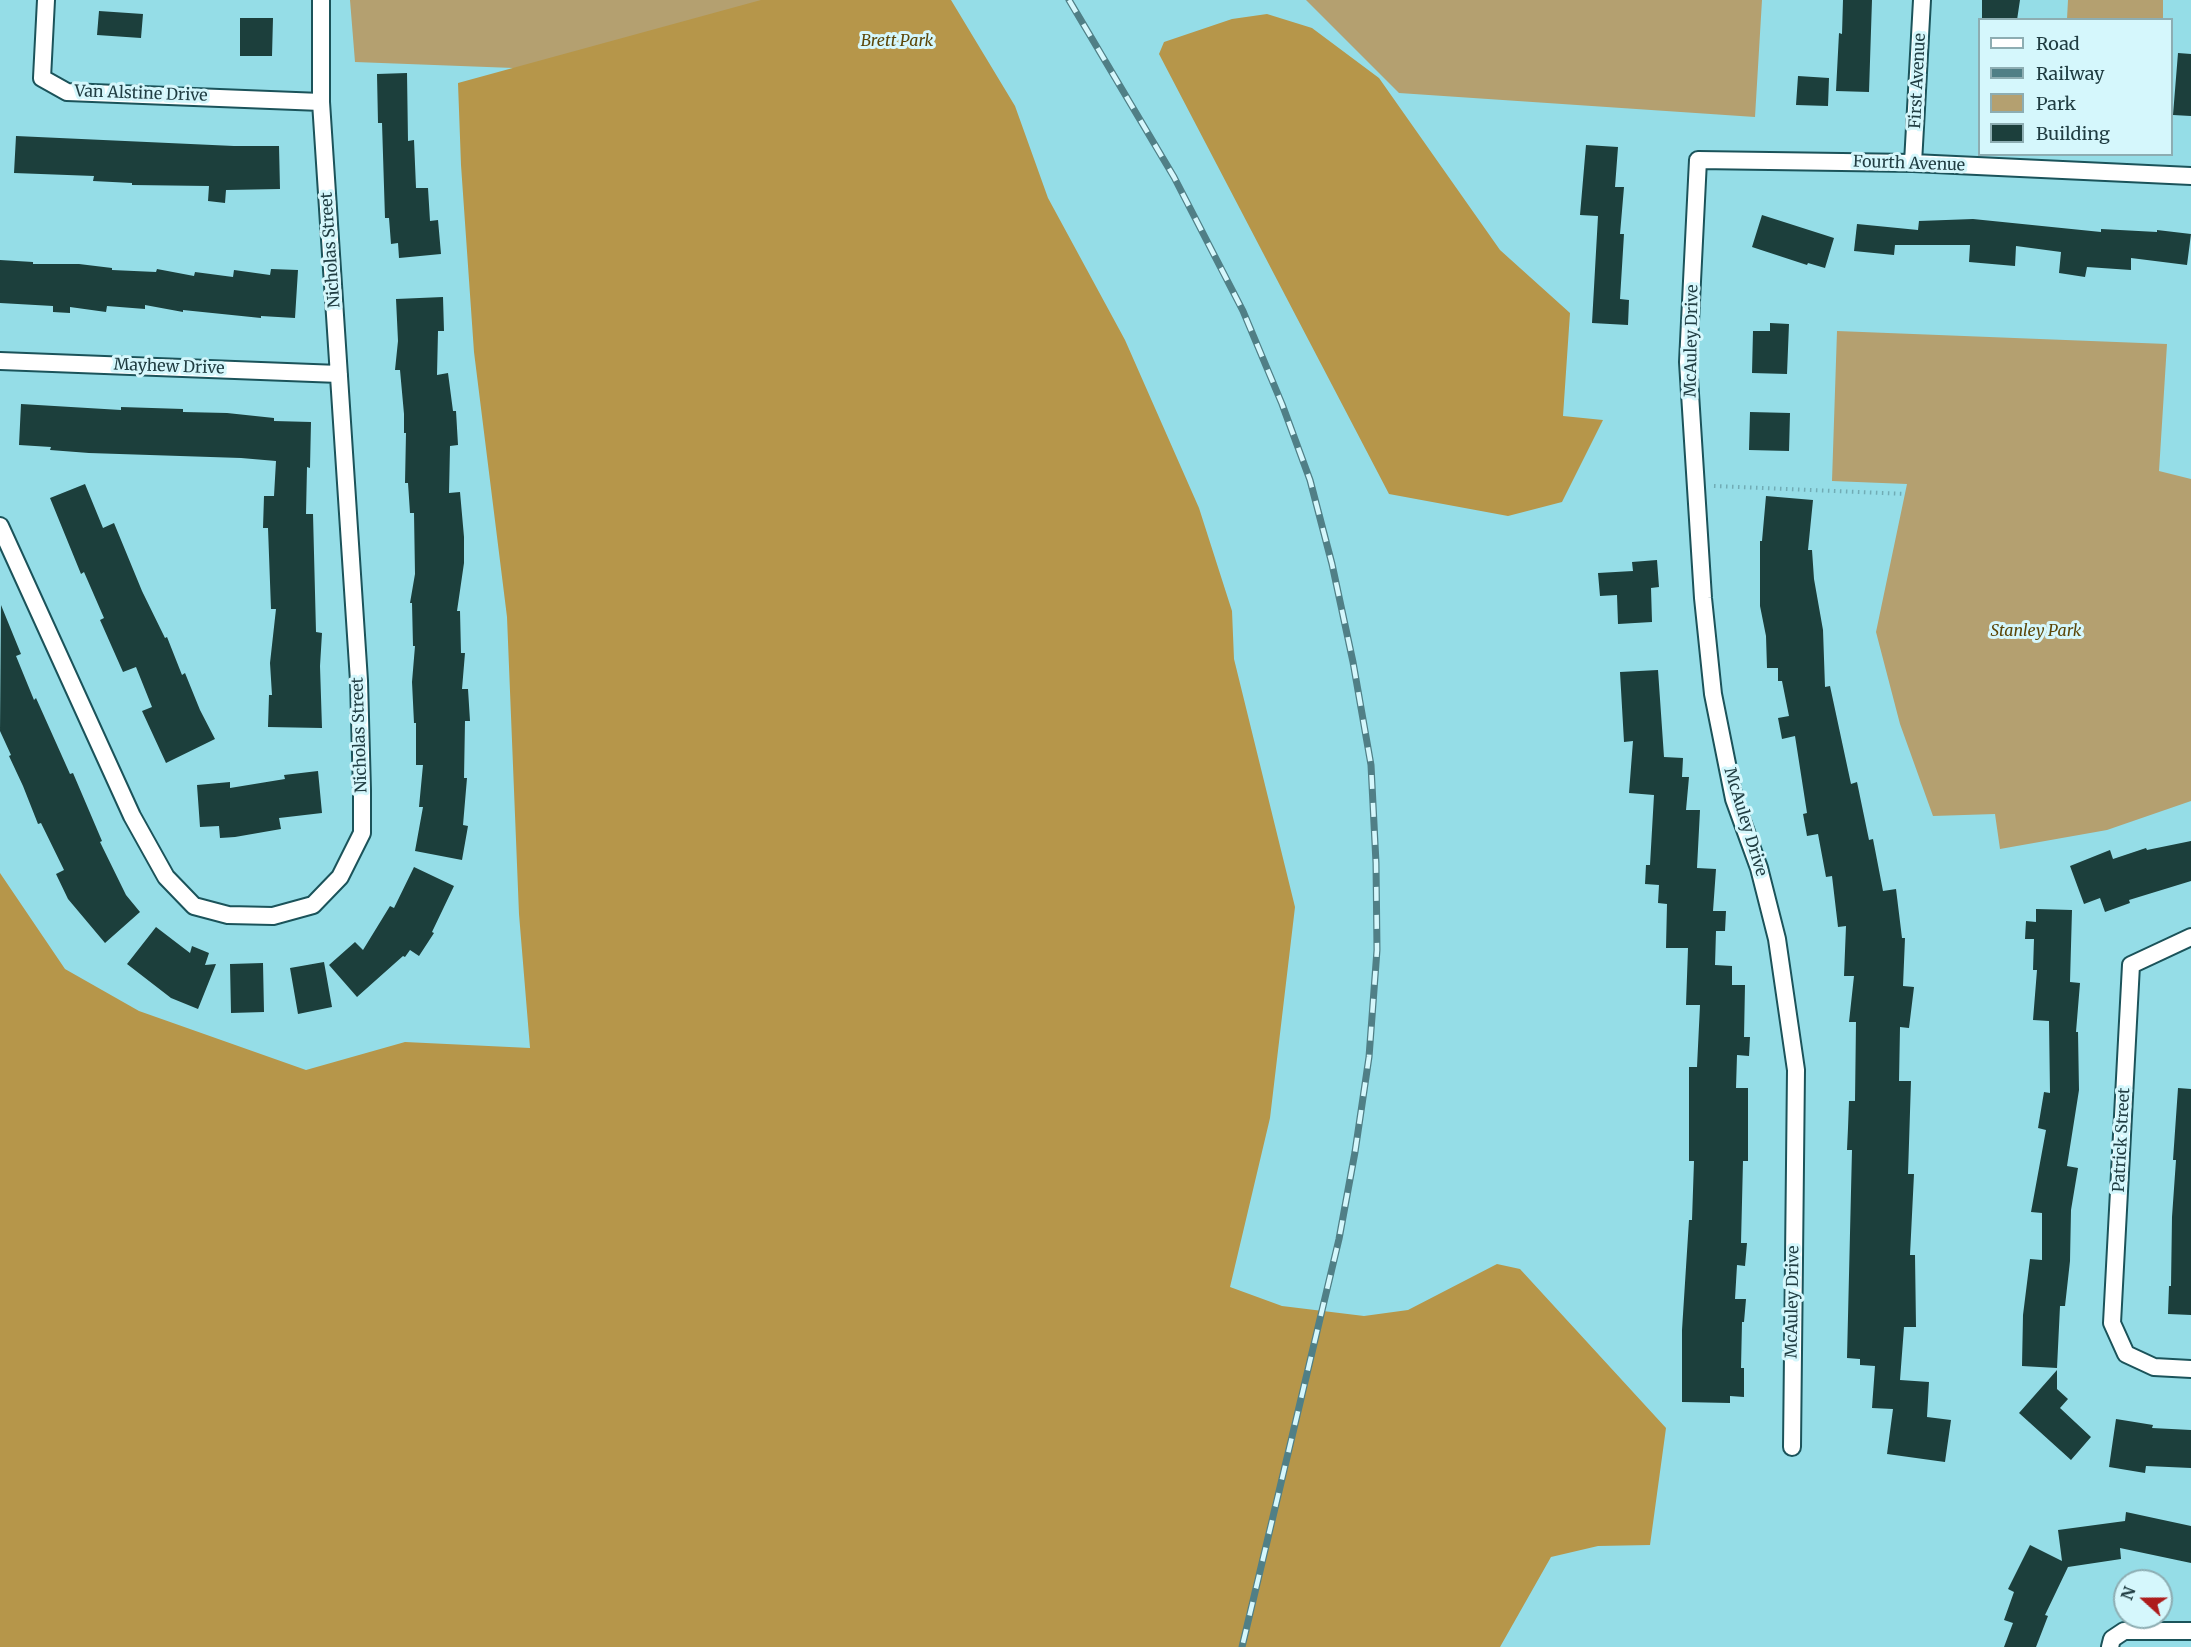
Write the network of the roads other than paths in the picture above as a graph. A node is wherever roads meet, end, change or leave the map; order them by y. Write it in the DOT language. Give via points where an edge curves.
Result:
graph roads {
  1 [pos="46,0"];
  2 [pos="321,0"];
  3 [pos="1922,0"];
  4 [pos="321,102"];
  5 [pos="1698,160"];
  6 [pos="1913,163"];
  7 [pos="2191,176"];
  8 [pos="0,360"];
  9 [pos="339,374"];
  10 [pos="0,526"];
  11 [pos="2191,938"];
  12 [pos="2191,1369"];
  13 [pos="1792,1447"];
  14 [pos="2191,1631"];
  15 [pos="2110,1647"];
  1 -- 4 [label="street, Van Alstine Drive" via="42,78 67,92"];
  2 -- 4 [label="street, Nicholas Street"];
  3 -- 6 [label="street, First Avenue"];
  4 -- 9 [label="street, Nicholas Street"];
  5 -- 6 [label="street, Fourth Avenue"];
  5 -- 13 [label="street, McAuley Drive" via="1688,362 1713,694 1734,799 1759,868 1777,939 1796,1070"];
  6 -- 7 [label="street, Fourth Avenue"];
  8 -- 9 [label="street, Mayhew Drive"];
  9 -- 10 [label="street, Nicholas Street" via="359,681 362,833 340,877 313,905 273,916 228,915 194,906 166,877 132,816"];
  11 -- 12 [label="street, Patrick Street" via="2131,965 2112,1323 2126,1354 2154,1367"];
  14 -- 15 [label="street" via="2124,1630 2112,1639"];
}
